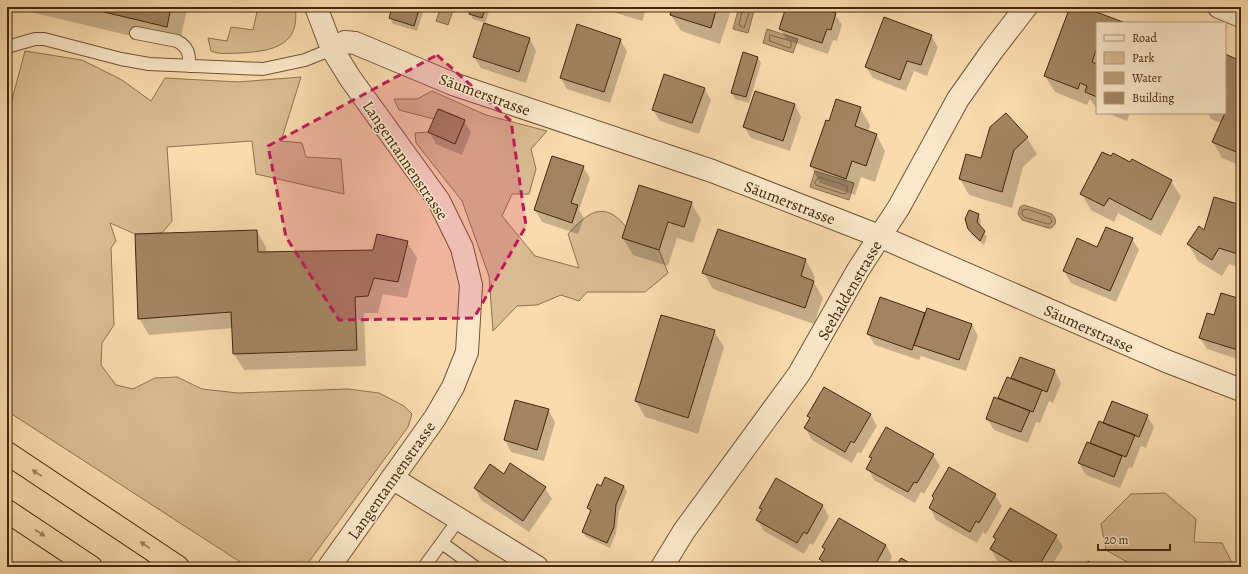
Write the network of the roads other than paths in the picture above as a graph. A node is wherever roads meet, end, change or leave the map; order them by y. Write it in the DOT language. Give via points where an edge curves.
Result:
graph roads {
  1 [pos="316,7"];
  2 [pos="1026,7"];
  3 [pos="1219,7"];
  4 [pos="1241,16"];
  5 [pos="136,33"];
  6 [pos="7,46"];
  7 [pos="332,49"];
  8 [pos="189,66"];
  9 [pos="879,236"];
  10 [pos="1241,390"];
  11 [pos="7,453"];
  12 [pos="392,478"];
  13 [pos="7,512"];
  14 [pos="459,519"];
  15 [pos="442,543"];
  16 [pos="91,567"];
  17 [pos="178,567"];
  18 [pos="329,567"];
  19 [pos="424,567"];
  20 [pos="476,567"];
  21 [pos="537,567"];
  22 [pos="662,567"];
  1 -- 7 [label="street, Langentannenstrasse"];
  2 -- 9 [label="street, Seehaldenstrasse" via="958,99 899,207"];
  3 -- 4 [label="street"];
  5 -- 8 [label="lane" via="182,44 190,55"];
  6 -- 8 [label="lane" via="34,38 44,39 120,59 149,64"];
  7 -- 8 [label="lane" via="305,60 263,69"];
  7 -- 9 [label="street, Säumerstrasse" via="345,42 355,43 453,84 712,171"];
  7 -- 12 [label="street, Langentannenstrasse" via="439,201 462,248 471,285 467,352 453,387 435,418"];
  9 -- 10 [label="street, Säumerstrasse" via="1166,361"];
  9 -- 22 [label="street, Seehaldenstrasse" via="799,374 684,531"];
  17 -- 11 [label="highway, one-way"];
  12 -- 14 [label="street"];
  12 -- 18 [label="street, Langentannenstrasse"];
  13 -- 16 [label="highway, one-way"];
  14 -- 15 [label="lane"];
  14 -- 21 [label="street"];
  15 -- 19 [label="lane"];
  15 -- 20 [label="lane"];
}
